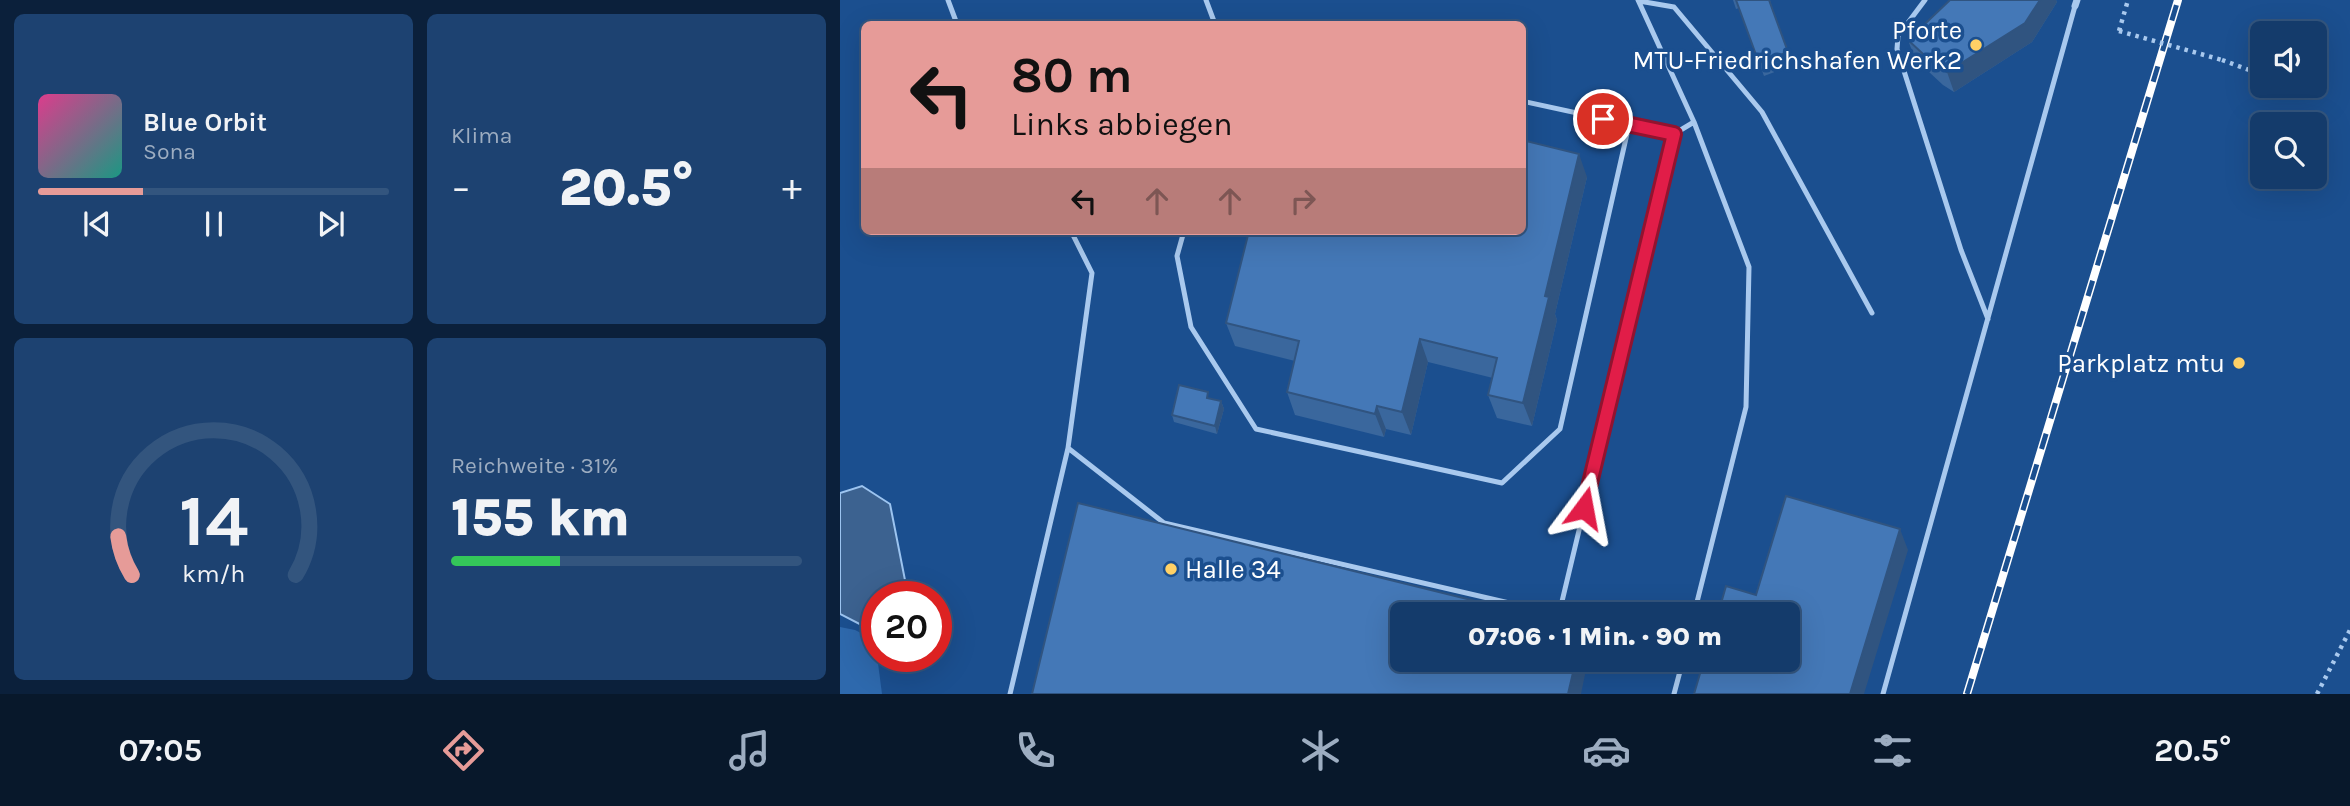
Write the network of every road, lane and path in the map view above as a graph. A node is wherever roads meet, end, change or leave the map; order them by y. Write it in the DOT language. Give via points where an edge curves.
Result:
graph roads {
  1 [pos="948,0"];
  2 [pos="1206,0"];
  3 [pos="1639,0"];
  4 [pos="1925,0"];
  5 [pos="2128,0"];
  6 [pos="2076,3"];
  7 [pos="956,21"];
  8 [pos="1214,21"];
  9 [pos="2250,70"];
  10 [pos="1526,102"];
  11 [pos="1694,122"];
  12 [pos="1629,125"];
  13 [pos="1674,134"];
  14 [pos="1074,235"];
  15 [pos="1183,235"];
  16 [pos="1872,313"];
  17 [pos="1988,319"];
  18 [pos="1068,448"];
  19 [pos="1506,602"];
  20 [pos="1561,602"];
  21 [pos="1697,602"];
  22 [pos="2350,630"];
  23 [pos="1679,672"];
  24 [pos="1010,694"];
  25 [pos="1674,694"];
  26 [pos="1883,694"];
  27 [pos="2317,694"];
  1 -- 7 [label="lane"];
  2 -- 8 [label="lane"];
  3 -- 11 [label="lane"];
  3 -- 16 [label="lane" via="1674,8 1762,112"];
  4 -- 17 [label="lane" via="1898,36 1897,49 1961,250"];
  5 -- 9 [label="path, bridge" via="2119,31"];
  6 -- 17 [label="lane"];
  10 -- 12 [label="lane"];
  11 -- 13 [label="lane"];
  11 -- 21 [label="lane" via="1748,267 1746,407"];
  12 -- 13 [label="lane"];
  12 -- 15 [label="lane" via="1559,429 1502,482 1256,429 1191,327 1177,256"];
  13 -- 20 [label="lane"];
  14 -- 18 [label="lane" via="1092,273"];
  17 -- 26 [label="lane"];
  18 -- 19 [label="lane" via="1164,523"];
  18 -- 24 [label="lane"];
  22 -- 27 [label="path"];
  23 -- 25 [label="lane"];
}
